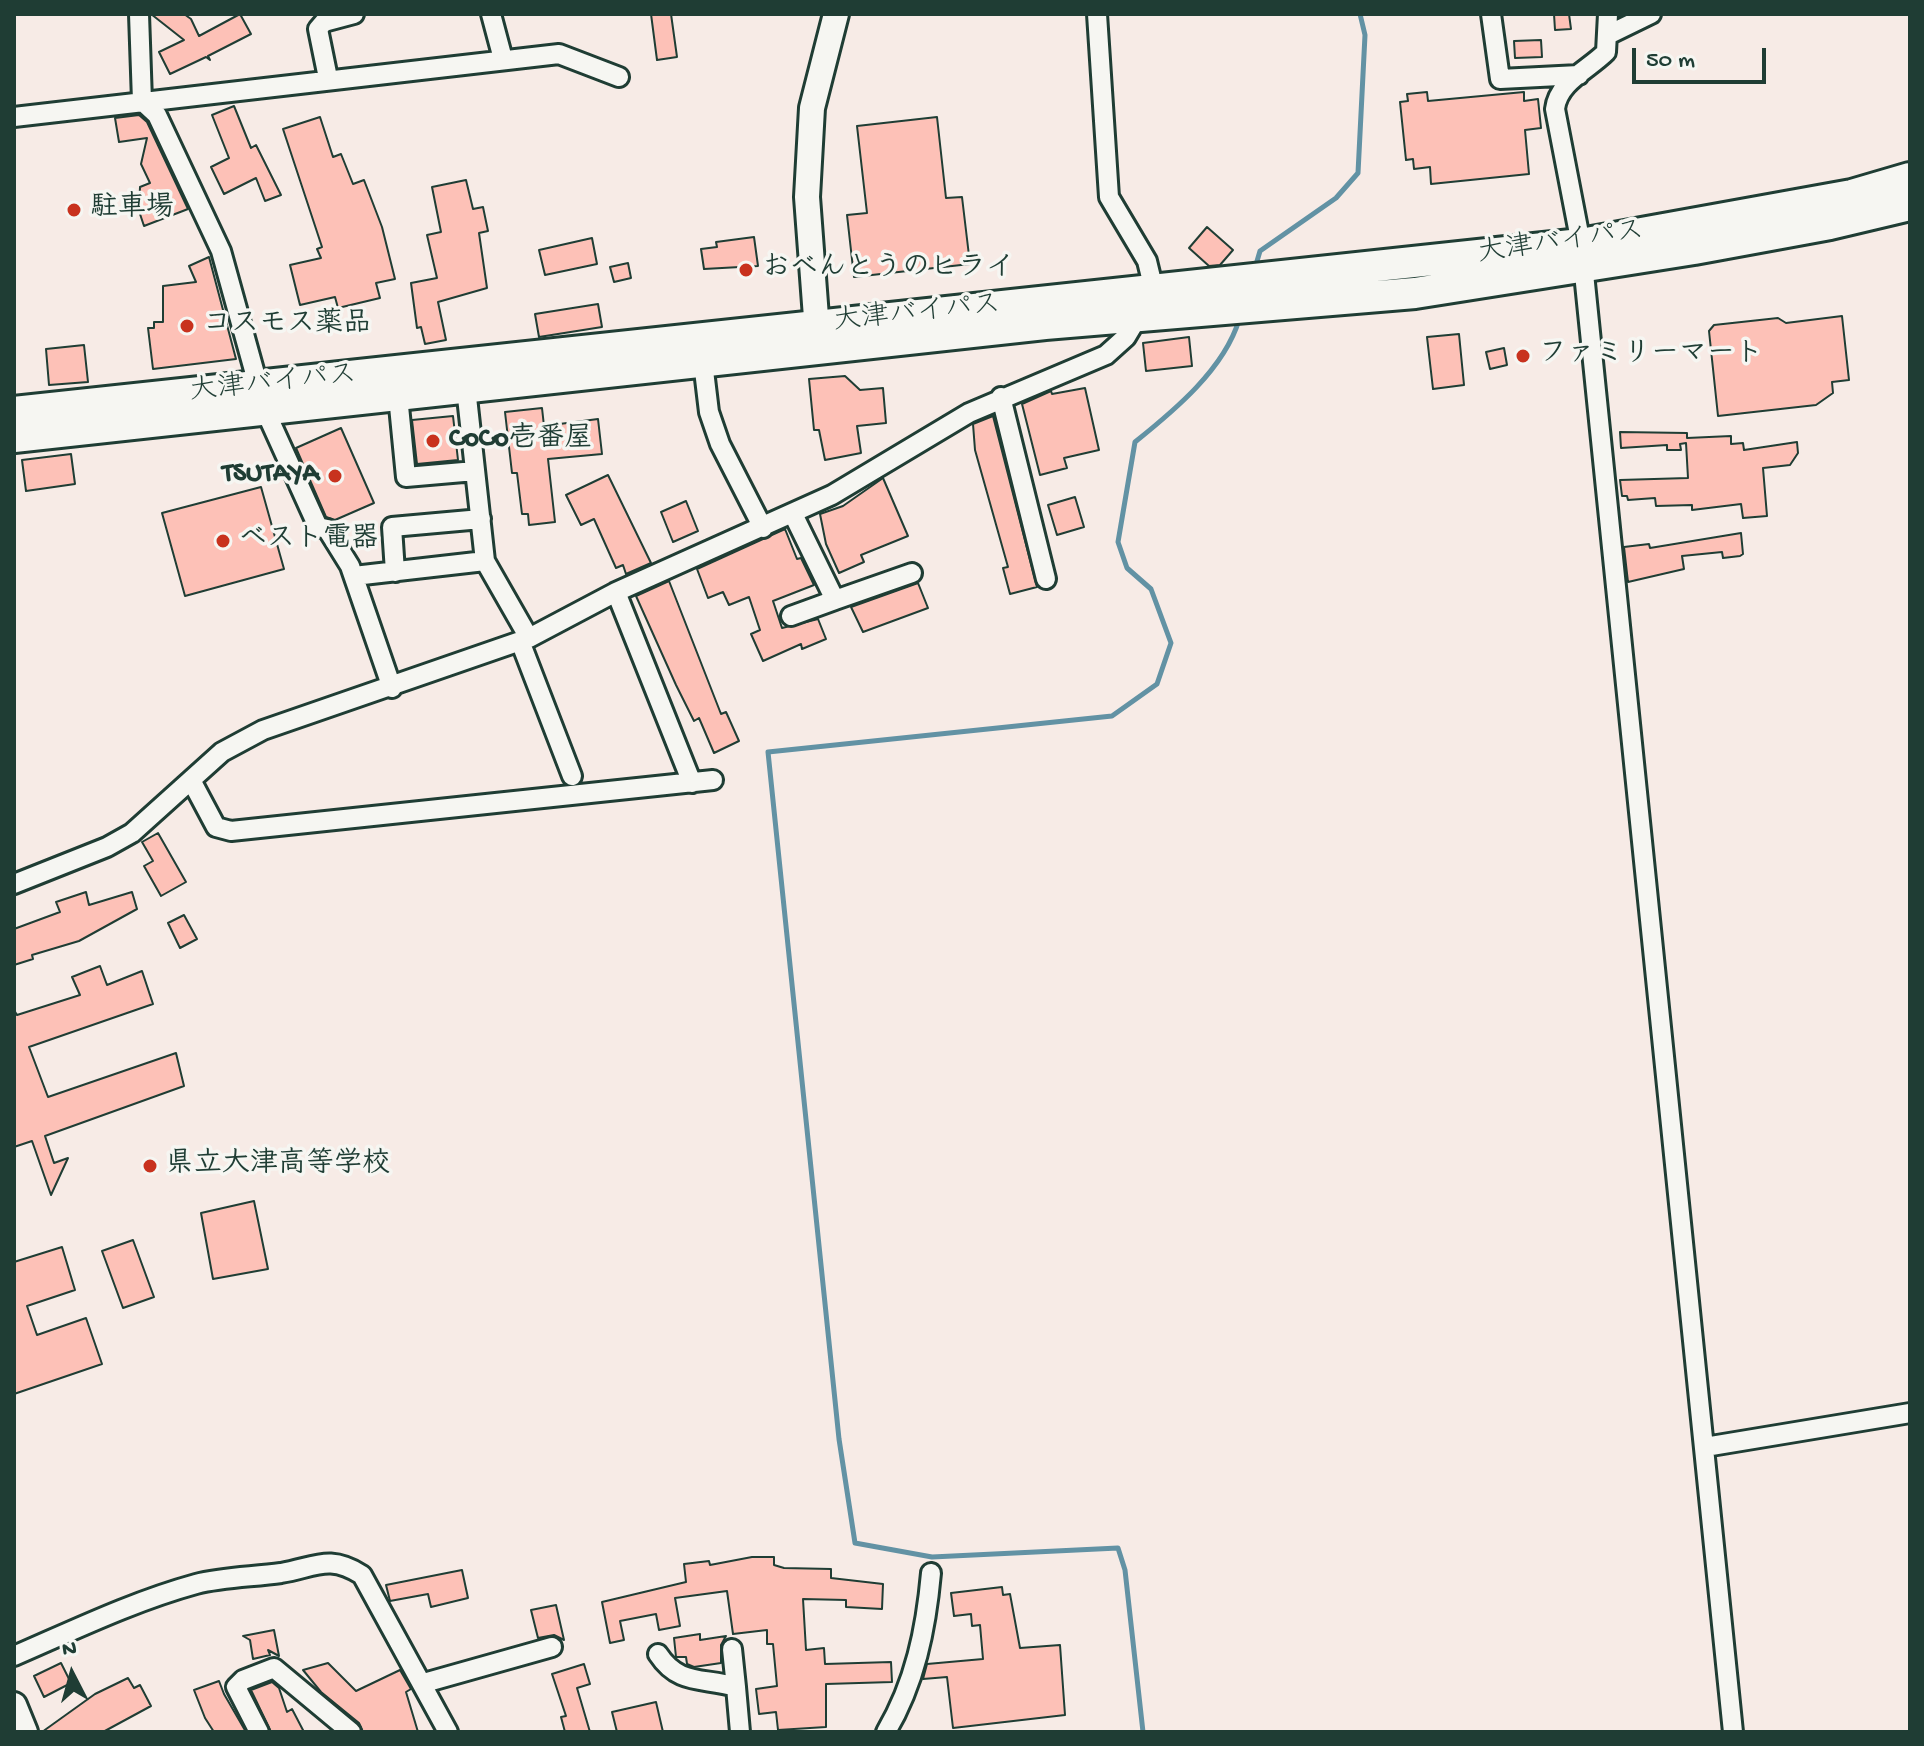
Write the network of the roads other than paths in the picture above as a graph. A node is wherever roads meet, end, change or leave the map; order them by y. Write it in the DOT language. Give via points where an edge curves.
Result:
graph roads {
  1 [pos="139,14"];
  2 [pos="354,14"];
  3 [pos="491,14"];
  4 [pos="836,14"];
  5 [pos="1097,14"];
  6 [pos="1491,14"];
  7 [pos="1608,14"];
  8 [pos="1651,14"];
  9 [pos="1608,35"];
  10 [pos="503,59"];
  11 [pos="1579,75"];
  12 [pos="619,77"];
  13 [pos="328,78"];
  14 [pos="142,101"];
  15 [pos="14,117"];
  16 [pos="1910,178"];
  17 [pos="1910,205"];
  18 [pos="1582,256"];
  19 [pos="1154,290"];
  20 [pos="1138,317"];
  21 [pos="817,337"];
  22 [pos="703,362"];
  23 [pos="466,388"];
  24 [pos="398,396"];
  25 [pos="1001,397"];
  26 [pos="262,398"];
  27 [pos="14,412"];
  28 [pos="14,437"];
  29 [pos="475,471"];
  30 [pos="793,514"];
  31 [pos="481,519"];
  32 [pos="763,528"];
  33 [pos="485,561"];
  34 [pos="395,572"];
  35 [pos="912,573"];
  36 [pos="354,576"];
  37 [pos="1046,579"];
  38 [pos="616,592"];
  39 [pos="835,600"];
  40 [pos="791,616"];
  41 [pos="524,639"];
  42 [pos="392,688"];
  43 [pos="572,776"];
  44 [pos="191,780"];
  45 [pos="713,780"];
  46 [pos="692,783"];
  47 [pos="14,884"];
  48 [pos="1910,1413"];
  49 [pos="1705,1447"];
  50 [pos="931,1573"];
  51 [pos="552,1647"];
  52 [pos="732,1649"];
  53 [pos="658,1654"];
  54 [pos="14,1656"];
  55 [pos="424,1683"];
  56 [pos="736,1687"];
  57 [pos="14,1705"];
  58 [pos="25,1732"];
  59 [pos="259,1732"];
  60 [pos="351,1732"];
  61 [pos="448,1732"];
  62 [pos="740,1732"];
  63 [pos="886,1732"];
  64 [pos="1733,1732"];
  1 -- 14 [label="street"];
  2 -- 13 [label="street" via="324,22 318,29"];
  3 -- 10 [label="street"];
  4 -- 21 [label="main road" via="812,108 807,197"];
  5 -- 19 [label="street" via="1109,197 1147,261"];
  6 -- 11 [label="street" via="1500,79"];
  7 -- 9 [label="street"];
  8 -- 9 [label="street"];
  9 -- 11 [label="street" via="1606,52"];
  10 -- 12 [label="street" via="559,54"];
  10 -- 13 [label="street"];
  11 -- 18 [label="street" via="1557,95 1555,109"];
  13 -- 14 [label="street"];
  14 -- 15 [label="street"];
  14 -- 26 [label="street" via="157,115 221,251"];
  16 -- 18 [label="highway, 大津バイパス"];
  17 -- 18 [label="highway, 大津バイパス" via="1830,224"];
  18 -- 19 [label="highway, 大津バイパス"];
  18 -- 20 [label="highway, 大津バイパス" via="1415,293"];
  18 -- 49 [label="street"];
  19 -- 20 [label="street"];
  19 -- 21 [label="highway, 大津バイパス"];
  20 -- 21 [label="highway, 大津バイパス"];
  20 -- 25 [label="street" via="1106,355"];
  21 -- 22 [label="highway, 大津バイパス"];
  21 -- 26 [label="highway, 大津バイパス"];
  22 -- 23 [label="highway, 大津バイパス"];
  22 -- 32 [label="street" via="709,412 720,444"];
  23 -- 24 [label="highway, 大津バイパス"];
  23 -- 29 [label="street"];
  24 -- 26 [label="highway, 大津バイパス"];
  24 -- 29 [label="street" via="406,477"];
  25 -- 30 [label="street"];
  25 -- 37 [label="street"];
  26 -- 27 [label="highway, 大津バイパス"];
  26 -- 28 [label="highway, 大津バイパス"];
  26 -- 36 [label="street" via="318,527 327,529"];
  29 -- 31 [label="street"];
  30 -- 32 [label="street"];
  30 -- 39 [label="street"];
  31 -- 33 [label="street"];
  31 -- 34 [label="street" via="392,527"];
  32 -- 38 [label="street"];
  33 -- 34 [label="street"];
  33 -- 41 [label="street"];
  34 -- 36 [label="street"];
  35 -- 39 [label="street"];
  36 -- 42 [label="street"];
  38 -- 41 [label="street"];
  38 -- 46 [label="street"];
  39 -- 40 [label="street"];
  41 -- 42 [label="street"];
  41 -- 43 [label="street"];
  42 -- 44 [label="street" via="263,730 222,752"];
  44 -- 46 [label="street" via="216,827 231,831"];
  44 -- 47 [label="street" via="120,840"];
  45 -- 46 [label="street"];
  48 -- 49 [label="street"];
  49 -- 64 [label="street"];
  50 -- 63 [label="street" via="926,1630"];
  51 -- 55 [label="street"];
  52 -- 56 [label="street"];
  53 -- 56 [label="street" via="680,1677"];
  54 -- 55 [label="street" via="198,1583 324,1561 362,1575"];
  55 -- 61 [label="street"];
  56 -- 62 [label="street"];
  57 -- 58 [label="main road"];
  59 -- 60 [label="street" via="236,1687 274,1668"];
}
